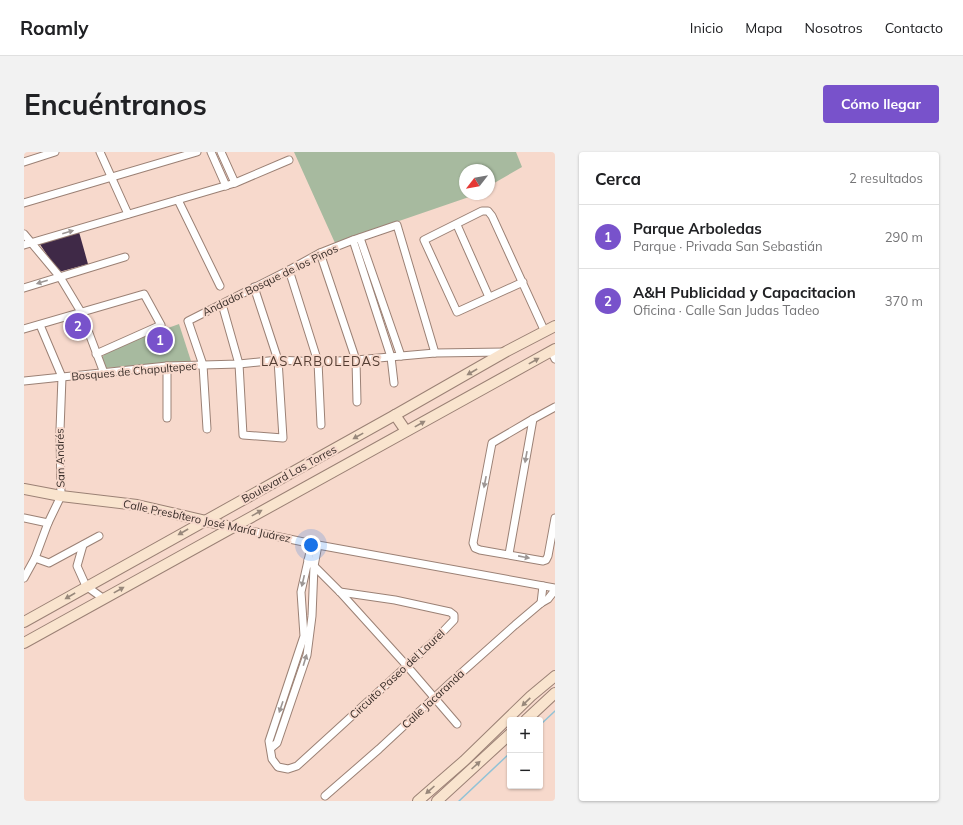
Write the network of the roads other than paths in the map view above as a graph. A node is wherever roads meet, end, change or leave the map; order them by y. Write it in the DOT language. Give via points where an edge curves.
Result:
graph roads {
  1 [pos="55,152"];
  2 [pos="100,152"];
  3 [pos="197,152"];
  4 [pos="210,152"];
  5 [pos="221,152"];
  6 [pos="289,160"];
  7 [pos="24,162"];
  8 [pos="112,177"];
  9 [pos="235,183"];
  10 [pos="226,186"];
  11 [pos="178,200"];
  12 [pos="24,203"];
  13 [pos="128,214"];
  14 [pos="456,225"];
  15 [pos="24,234"];
  16 [pos="360,238"];
  17 [pos="353,240"];
  18 [pos="27,244"];
  19 [pos="320,253"];
  20 [pos="125,257"];
  21 [pos="289,270"];
  22 [pos="60,277"];
  23 [pos="523,282"];
  24 [pos="220,286"];
  25 [pos="254,287"];
  26 [pos="24,288"];
  27 [pos="488,298"];
  28 [pos="222,304"];
  29 [pos="80,312"];
  30 [pos="40,325"];
  31 [pos="555,326"];
  32 [pos="24,329"];
  33 [pos="545,332"];
  34 [pos="507,351"];
  35 [pos="483,352"];
  36 [pos="436,353"];
  37 [pos="554,353"];
  38 [pos="96,354"];
  39 [pos="401,356"];
  40 [pos="391,357"];
  41 [pos="278,360"];
  42 [pos="356,360"];
  43 [pos="318,362"];
  44 [pos="489,362"];
  45 [pos="239,364"];
  46 [pos="203,365"];
  47 [pos="167,366"];
  48 [pos="104,373"];
  49 [pos="62,377"];
  50 [pos="24,381"];
  51 [pos="394,383"];
  52 [pos="358,402"];
  53 [pos="555,407"];
  54 [pos="395,415"];
  55 [pos="167,418"];
  56 [pos="533,419"];
  57 [pos="321,426"];
  58 [pos="207,430"];
  59 [pos="406,431"];
  60 [pos="24,489"];
  61 [pos="61,496"];
  62 [pos="24,518"];
  63 [pos="555,518"];
  64 [pos="205,520"];
  65 [pos="48,523"];
  66 [pos="224,525"];
  67 [pos="99,536"];
  68 [pos="83,544"];
  69 [pos="315,544"];
  70 [pos="509,554"];
  71 [pos="35,558"];
  72 [pos="311,563"];
  73 [pos="25,574"];
  74 [pos="543,586"];
  75 [pos="89,588"];
  76 [pos="555,589"];
  77 [pos="340,592"];
  78 [pos="101,597"];
  79 [pos="541,603"];
  80 [pos="24,622"];
  81 [pos="307,638"];
  82 [pos="24,643"];
  83 [pos="407,666"];
  84 [pos="555,676"];
  85 [pos="555,693"];
  86 [pos="434,697"];
  87 [pos="529,717"];
  88 [pos="457,724"];
  89 [pos="507,737"];
  90 [pos="325,796"];
  91 [pos="418,801"];
  92 [pos="437,801"];
  1 -- 7 [label="street"];
  2 -- 8 [label="street"];
  3 -- 8 [label="street"];
  4 -- 10 [label="street"];
  5 -- 9 [label="street"];
  6 -- 9 [label="street"];
  8 -- 12 [label="street"];
  8 -- 13 [label="street"];
  9 -- 10 [label="street"];
  10 -- 11 [label="street"];
  11 -- 13 [label="street"];
  11 -- 24 [label="street"];
  18 -- 13 [label="street, one-way"];
  14 -- 23 [label="street" via="482,211 488,211"];
  14 -- 27 [label="street"];
  14 -- 27 [label="street" via="424,240 457,312"];
  15 -- 18 [label="street"];
  16 -- 17 [label="street, Andador Bosque de los Pinos"];
  16 -- 36 [label="street, Andador Bosque de los Pinos" via="397,225"];
  16 -- 39 [label="street"];
  17 -- 19 [label="street, Andador Bosque de los Pinos"];
  17 -- 40 [label="street"];
  18 -- 22 [label="street"];
  19 -- 21 [label="street, Andador Bosque de los Pinos"];
  19 -- 42 [label="street"];
  20 -- 22 [label="street"];
  21 -- 25 [label="street, Andador Bosque de los Pinos"];
  21 -- 43 [label="street"];
  22 -- 26 [label="street, one-way"];
  22 -- 29 [label="street"];
  23 -- 27 [label="street"];
  23 -- 33 [label="street"];
  25 -- 28 [label="street, Andador Bosque de los Pinos"];
  25 -- 41 [label="street"];
  28 -- 45 [label="street"];
  28 -- 46 [label="street, Andador Bosque de los Pinos" via="188,321"];
  29 -- 30 [label="street"];
  29 -- 38 [label="street"];
  29 -- 38 [label="street" via="144,294 161,325"];
  30 -- 32 [label="street"];
  30 -- 49 [label="street"];
  31 -- 33 [label="street, Boulevard Las Torres"];
  33 -- 34 [label="street, Boulevard Las Torres"];
  34 -- 35 [label="street, Bosques de Chapultepec"];
  34 -- 44 [label="street, Boulevard Las Torres"];
  35 -- 36 [label="street, Bosques de Chapultepec"];
  35 -- 44 [label="street"];
  36 -- 39 [label="street, Bosques de Chapultepec"];
  59 -- 37 [label="street, Boulevard Las Torres, one-way"];
  38 -- 48 [label="street"];
  39 -- 40 [label="street, Bosques de Chapultepec"];
  40 -- 42 [label="street, Bosques de Chapultepec"];
  40 -- 51 [label="street"];
  41 -- 43 [label="street, Bosques de Chapultepec"];
  41 -- 45 [label="street, Bosques de Chapultepec"];
  41 -- 45 [label="street" via="283,438 243,435"];
  42 -- 43 [label="street, Bosques de Chapultepec"];
  42 -- 52 [label="street"];
  43 -- 57 [label="street"];
  44 -- 54 [label="street, Boulevard Las Torres, one-way"];
  45 -- 46 [label="street, Bosques de Chapultepec"];
  46 -- 47 [label="street, Bosques de Chapultepec"];
  46 -- 58 [label="street"];
  47 -- 48 [label="street, Bosques de Chapultepec"];
  47 -- 55 [label="street"];
  48 -- 49 [label="street, Bosques de Chapultepec"];
  49 -- 50 [label="street, Bosques de Chapultepec"];
  49 -- 61 [label="street, San Andrés"];
  53 -- 56 [label="street"];
  54 -- 59 [label="street"];
  54 -- 64 [label="street, Boulevard Las Torres, one-way"];
  56 -- 70 [label="street, one-way"];
  56 -- 70 [label="street, one-way" via="492,444 473,543 475,548 480,550"];
  66 -- 59 [label="street, Boulevard Las Torres, one-way"];
  60 -- 61 [label="street, Calle Presbítero José María Juárez"];
  61 -- 64 [label="street, Calle Presbítero José María Juárez" via="137,505"];
  61 -- 65 [label="street, San Andrés"];
  62 -- 65 [label="street"];
  70 -- 63 [label="street, one-way" via="546,560"];
  64 -- 66 [label="street, Calle Presbítero José María Juárez"];
  64 -- 75 [label="street, Boulevard Las Torres, one-way"];
  65 -- 71 [label="street, San Andrés"];
  66 -- 69 [label="street, Calle Presbítero José María Juárez"];
  78 -- 66 [label="street, Boulevard Las Torres, one-way"];
  67 -- 68 [label="street"];
  68 -- 71 [label="street" via="49,564"];
  68 -- 75 [label="street" via="77,566"];
  69 -- 72 [label="street, Circuito Paseo del Laurel"];
  69 -- 74 [label="street, Calle Presbítero José María Juárez"];
  71 -- 73 [label="street, San Andrés"];
  72 -- 77 [label="street"];
  72 -- 81 [label="street, Circuito Paseo del Laurel" via="312,616"];
  72 -- 81 [label="street, Circuito Paseo del Laurel, one-way" via="301,592"];
  74 -- 76 [label="street, Calle Presbítero José María Juárez"];
  74 -- 79 [label="street"];
  75 -- 78 [label="street"];
  75 -- 80 [label="street, Boulevard Las Torres, one-way"];
  76 -- 79 [label="street, Calle Jacaranda" via="548,599"];
  77 -- 83 [label="street"];
  77 -- 83 [label="street, Circuito Paseo del Laurel" via="395,600 454,615 450,625"];
  78 -- 82 [label="street, Boulevard Las Torres"];
  79 -- 86 [label="street, Calle Jacaranda"];
  81 -- 83 [label="street, Circuito Paseo del Laurel" via="277,743 271,748 272,759 278,767 288,769 297,766"];
  83 -- 86 [label="street"];
  84 -- 91 [label="street, one-way"];
  85 -- 87 [label="street"];
  86 -- 88 [label="street"];
  86 -- 90 [label="street, Calle Jacaranda"];
  92 -- 89 [label="street, one-way"];
}
